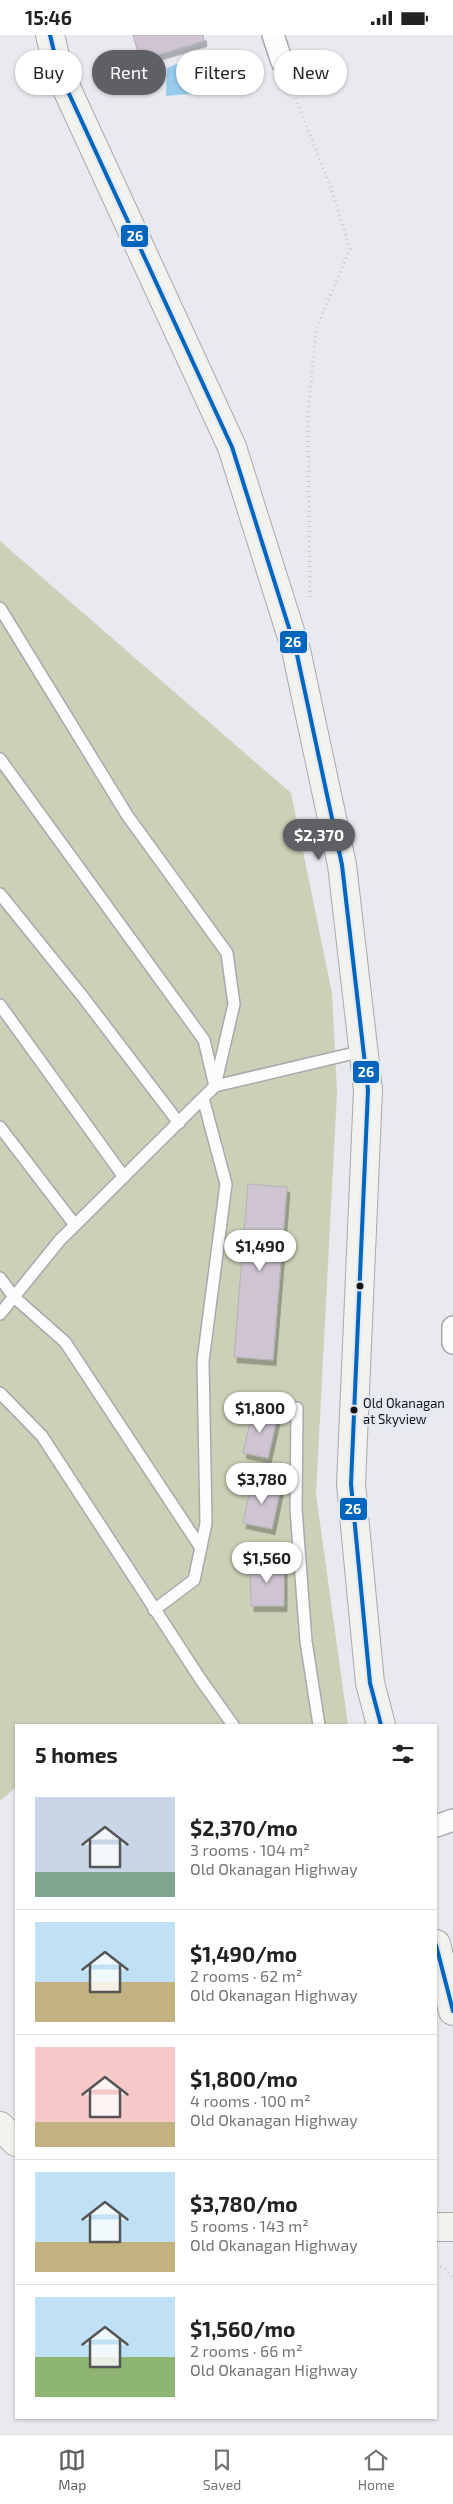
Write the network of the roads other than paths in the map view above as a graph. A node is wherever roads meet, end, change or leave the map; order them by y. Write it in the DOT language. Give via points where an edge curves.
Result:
graph roads {
  1 [pos="50,35"];
  2 [pos="273,35"];
  3 [pos="278,50"];
  4 [pos="0,608"];
  5 [pos="0,759"];
  6 [pos="0,894"];
  7 [pos="0,1005"];
  8 [pos="363,1051"];
  9 [pos="215,1086"];
  10 [pos="203,1098"];
  11 [pos="179,1123"];
  12 [pos="0,1127"];
  13 [pos="124,1177"];
  14 [pos="75,1225"];
  15 [pos="0,1278"];
  16 [pos="14,1297"];
  17 [pos="0,1314"];
  18 [pos="453,1327"];
  19 [pos="453,1343"];
  20 [pos="0,1393"];
  21 [pos="297,1408"];
  22 [pos="201,1548"];
  23 [pos="154,1610"];
  24 [pos="232,1724"];
  25 [pos="319,1724"];
  26 [pos="381,1724"];
  27 [pos="453,1820"];
  28 [pos="437,1826"];
  29 [pos="437,1948"];
  30 [pos="453,2011"];
  31 [pos="0,2126"];
  32 [pos="15,2141"];
  33 [pos="437,2227"];
  34 [pos="453,2227"];
  1 -- 8 [label="street" via="59,72 232,447 293,641 342,865"];
  2 -- 3 [label="street"];
  4 -- 9 [label="lane" via="127,815 226,953 234,1004"];
  5 -- 9 [label="lane" via="204,1040"];
  6 -- 11 [label="lane"];
  7 -- 13 [label="lane"];
  8 -- 9 [label="lane"];
  8 -- 26 [label="street" via="368,1090 352,1485 370,1683"];
  9 -- 10 [label="lane"];
  10 -- 11 [label="lane"];
  10 -- 22 [label="lane" via="226,1184 204,1361 206,1523"];
  11 -- 13 [label="lane"];
  12 -- 14 [label="lane"];
  13 -- 14 [label="lane"];
  14 -- 16 [label="lane"];
  15 -- 16 [label="lane"];
  16 -- 17 [label="lane"];
  16 -- 22 [label="lane" via="65,1342"];
  18 -- 19 [label="street"];
  20 -- 23 [label="lane" via="42,1436"];
  21 -- 25 [label="lane" via="296,1509 306,1641"];
  22 -- 23 [label="lane" via="194,1580"];
  23 -- 24 [label="lane"];
  27 -- 28 [label="street"];
  29 -- 30 [label="street"];
  31 -- 32 [label="street"];
  33 -- 34 [label="street"];
}
